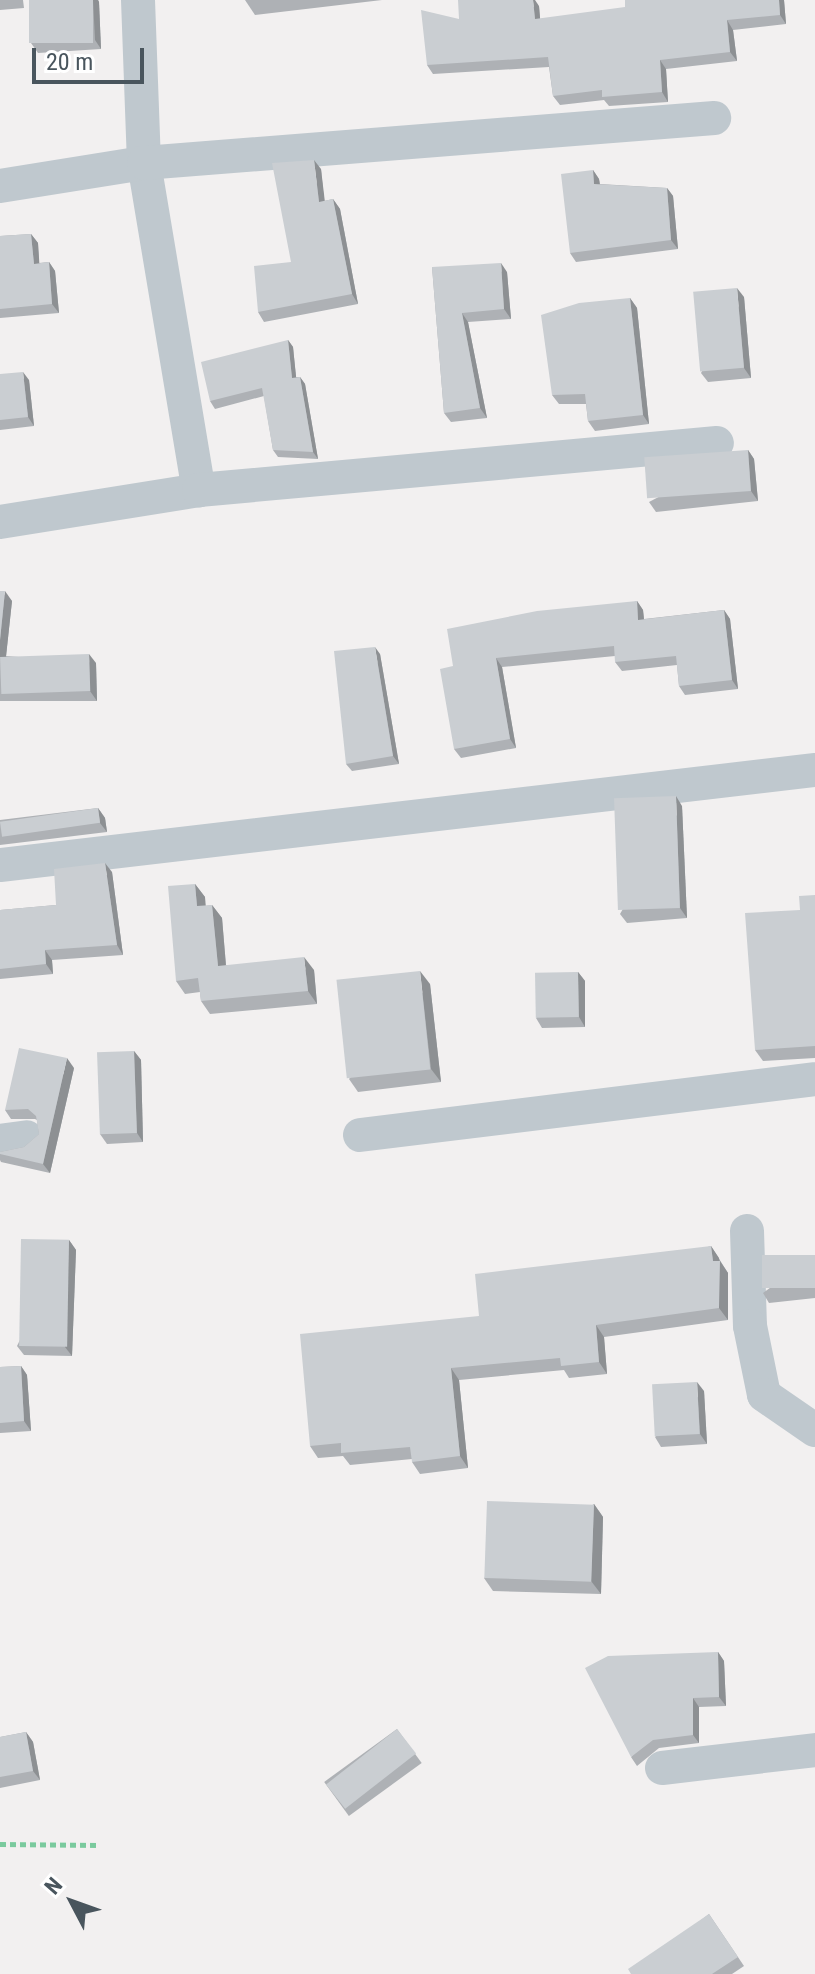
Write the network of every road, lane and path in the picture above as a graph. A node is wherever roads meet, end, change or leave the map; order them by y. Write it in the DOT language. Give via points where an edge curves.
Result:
graph roads {
  1 [pos="138,0"];
  2 [pos="714,118"];
  3 [pos="144,163"];
  4 [pos="0,186"];
  5 [pos="717,443"];
  6 [pos="199,490"];
  7 [pos="0,522"];
  8 [pos="815,770"];
  9 [pos="0,865"];
  10 [pos="815,1079"];
  11 [pos="360,1135"];
  12 [pos="747,1231"];
  13 [pos="815,1430"];
  14 [pos="815,1750"];
  15 [pos="662,1768"];
  16 [pos="0,1844"];
  17 [pos="100,1845"];
  1 -- 3 [label="street"];
  2 -- 3 [label="street"];
  3 -- 4 [label="street"];
  3 -- 6 [label="street"];
  5 -- 6 [label="street"];
  6 -- 7 [label="street"];
  8 -- 9 [label="street"];
  10 -- 11 [label="street"];
  12 -- 13 [label="street" via="750,1326 764,1395"];
  14 -- 15 [label="street"];
  16 -- 17 [label="path"];
}
